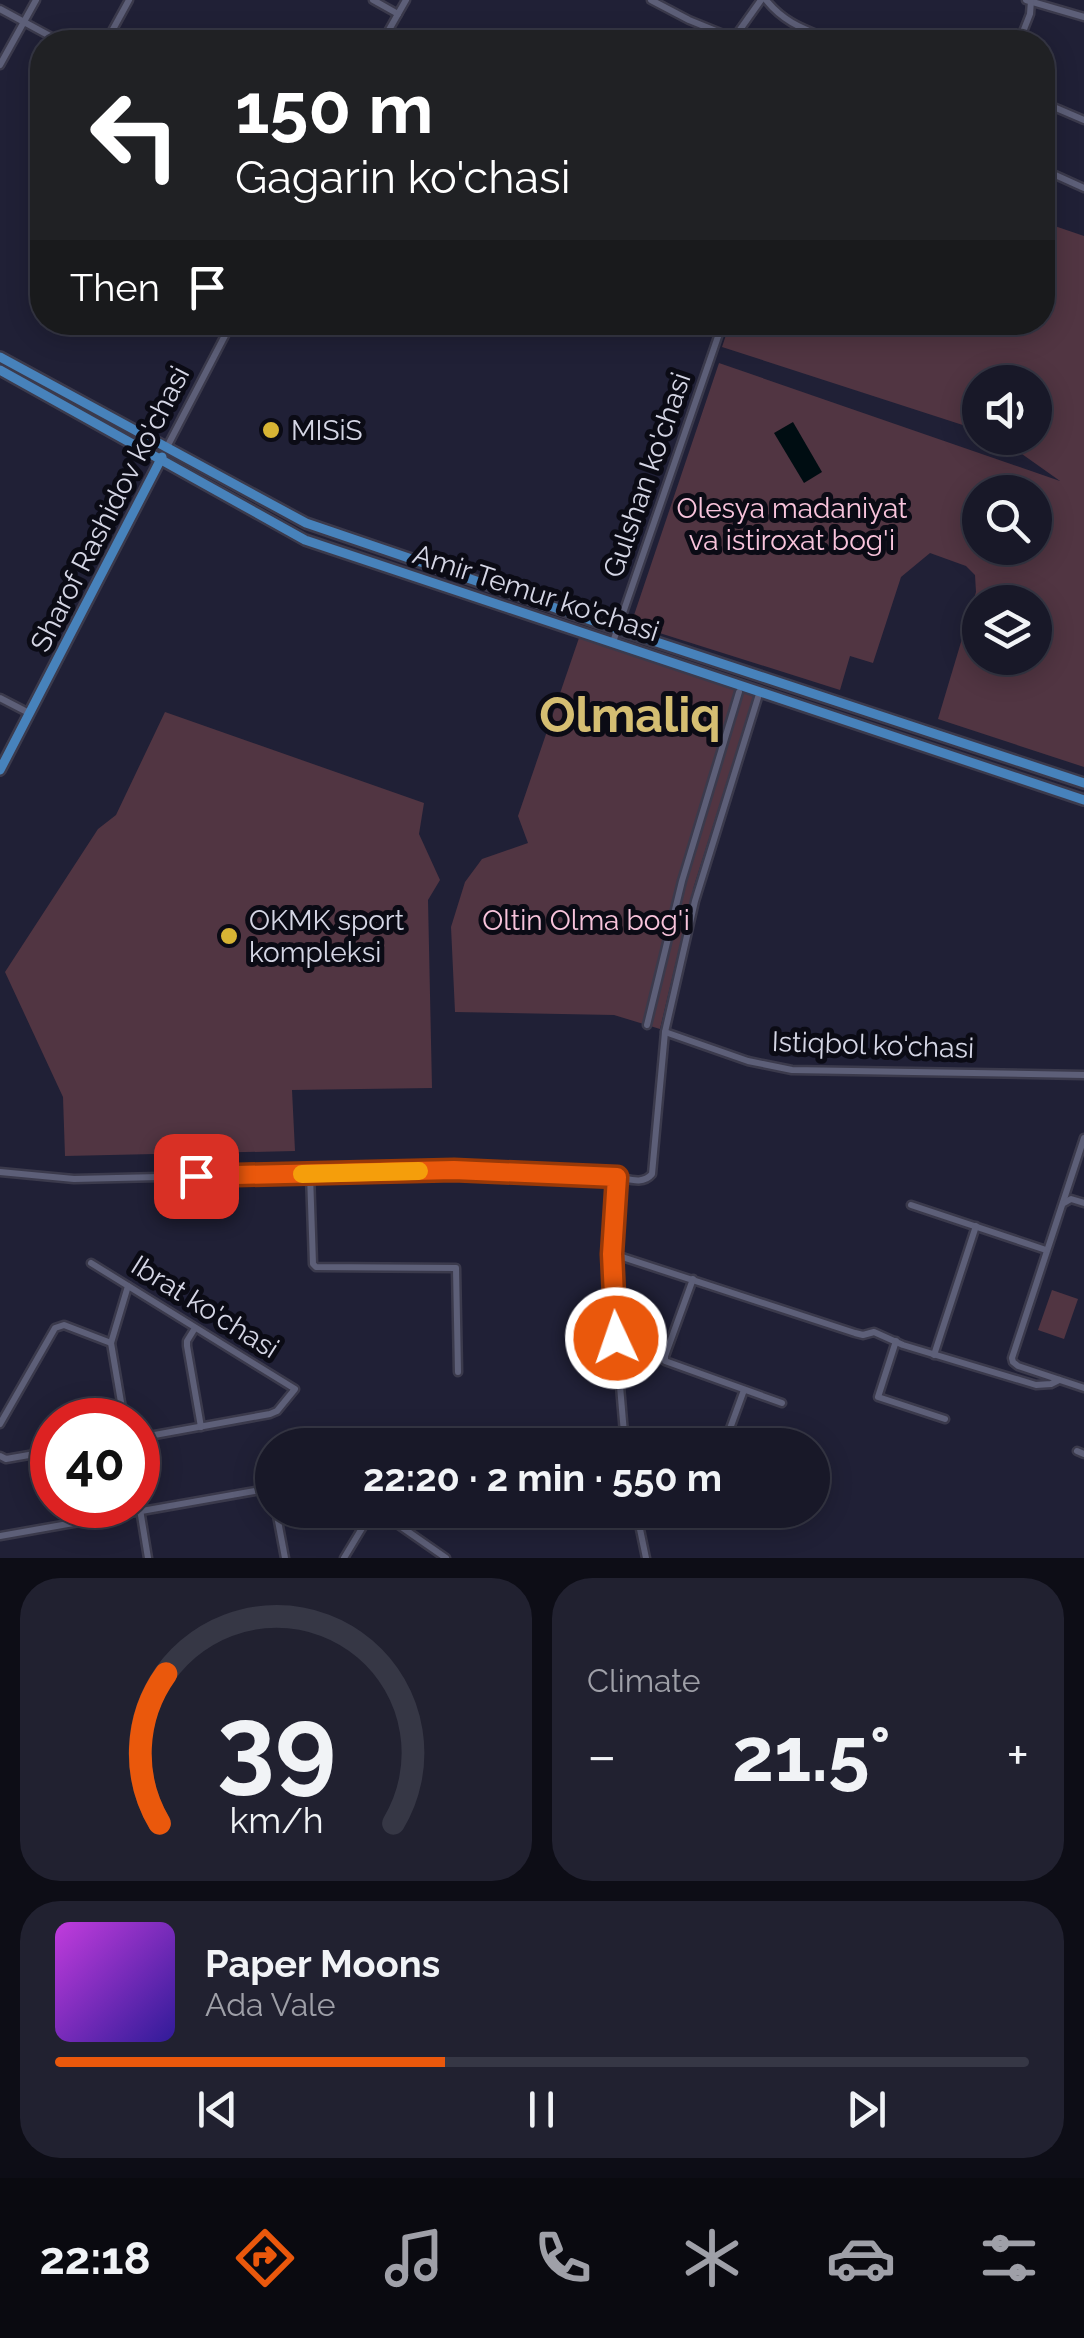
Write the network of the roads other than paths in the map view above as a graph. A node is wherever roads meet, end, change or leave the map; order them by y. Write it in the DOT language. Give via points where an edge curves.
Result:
graph roads {
  1 [pos="36,0"];
  2 [pos="129,0"];
  3 [pos="373,0"];
  4 [pos="406,0"];
  5 [pos="651,0"];
  6 [pos="764,0"];
  7 [pos="1030,1"];
  8 [pos="0,9"];
  9 [pos="398,14"];
  10 [pos="1084,17"];
  11 [pos="24,22"];
  12 [pos="38,30"];
  13 [pos="113,30"];
  14 [pos="389,30"];
  15 [pos="714,30"];
  16 [pos="740,30"];
  17 [pos="806,30"];
  18 [pos="1024,30"];
  19 [pos="0,65"];
  20 [pos="1055,107"];
  21 [pos="1084,120"];
  22 [pos="1055,175"];
  23 [pos="1084,188"];
  24 [pos="225,335"];
  25 [pos="719,335"];
  26 [pos="0,357"];
  27 [pos="0,370"];
  28 [pos="166,448"];
  29 [pos="160,459"];
  30 [pos="617,629"];
  31 [pos="612,642"];
  32 [pos="760,691"];
  33 [pos="739,692"];
  34 [pos="0,698"];
  35 [pos="836,701"];
  36 [pos="29,714"];
  37 [pos="830,715"];
  38 [pos="962,742"];
  39 [pos="960,758"];
  40 [pos="0,770"];
  41 [pos="1084,783"];
  42 [pos="1084,800"];
  43 [pos="647,1025"];
  44 [pos="665,1032"];
  45 [pos="1084,1075"];
  46 [pos="1084,1138"];
  47 [pos="0,1172"];
  48 [pos="310,1174"];
  49 [pos="617,1177"];
  50 [pos="1064,1203"];
  51 [pos="1084,1203"];
  52 [pos="911,1205"];
  53 [pos="976,1226"];
  54 [pos="1046,1250"];
  55 [pos="612,1254"];
  56 [pos="91,1263"];
  57 [pos="692,1279"];
  58 [pos="128,1286"];
  59 [pos="195,1328"];
  60 [pos="896,1341"];
  61 [pos="111,1342"];
  62 [pos="934,1354"];
  63 [pos="458,1372"];
  64 [pos="1060,1380"];
  65 [pos="1084,1388"];
  66 [pos="744,1390"];
  67 [pos="120,1398"];
  68 [pos="782,1403"];
  69 [pos="944,1419"];
  70 [pos="0,1424"];
  71 [pos="200,1426"];
  72 [pos="624,1428"];
  73 [pos="730,1428"];
  74 [pos="160,1434"];
  75 [pos="30,1455"];
  76 [pos="0,1456"];
  77 [pos="255,1493"];
  78 [pos="160,1509"];
  79 [pos="47,1528"];
  80 [pos="143,1528"];
  81 [pos="279,1528"];
  82 [pos="365,1528"];
  83 [pos="402,1528"];
  84 [pos="640,1528"];
  85 [pos="0,1536"];
  86 [pos="348,1557"];
  87 [pos="148,1558"];
  88 [pos="285,1558"];
  89 [pos="446,1558"];
  90 [pos="646,1558"];
  1 -- 11 [label="street"];
  2 -- 13 [label="street"];
  3 -- 9 [label="street"];
  4 -- 9 [label="street"];
  5 -- 15 [label="street"];
  6 -- 16 [label="street"];
  6 -- 17 [label="street"];
  7 -- 10 [label="street"];
  7 -- 18 [label="street"];
  8 -- 11 [label="street"];
  9 -- 14 [label="street"];
  11 -- 12 [label="street"];
  11 -- 19 [label="street"];
  20 -- 21 [label="street"];
  22 -- 23 [label="street"];
  24 -- 28 [label="street, Sharof Rashidov ko'chasi"];
  25 -- 30 [label="street, Gulshan ko'chasi"];
  26 -- 28 [label="main road, Amir Temur ko'chasi"];
  27 -- 29 [label="main road, Amir Temur ko'chasi"];
  28 -- 29 [label="main road, Sharof Rashidov ko'chasi"];
  28 -- 30 [label="main road, Amir Temur ko'chasi" via="306,523"];
  29 -- 31 [label="main road, Amir Temur ko'chasi" via="305,540"];
  29 -- 36 [label="main road, Sharof Rashidov ko'chasi"];
  30 -- 31 [label="street, Gulshan ko'chasi"];
  30 -- 35 [label="main road, Amir Temur ko'chasi"];
  31 -- 32 [label="main road, Amir Temur ko'chasi"];
  32 -- 37 [label="main road, Amir Temur ko'chasi"];
  32 -- 44 [label="street" via="695,900"];
  33 -- 43 [label="street"];
  34 -- 36 [label="street"];
  35 -- 37 [label="main road"];
  35 -- 38 [label="main road, Amir Temur ko'chasi"];
  36 -- 40 [label="main road, Sharof Rashidov ko'chasi"];
  37 -- 39 [label="main road, Amir Temur ko'chasi"];
  38 -- 39 [label="main road"];
  38 -- 41 [label="main road, Amir Temur ko'chasi"];
  39 -- 42 [label="main road, Amir Temur ko'chasi"];
  44 -- 45 [label="street, Istiqbol ko'chasi" via="792,1070"];
  44 -- 49 [label="street" via="652,1174 643,1181"];
  46 -- 50 [label="street"];
  47 -- 48 [label="street" via="74,1179"];
  48 -- 49 [label="street" via="454,1170"];
  48 -- 63 [label="street" via="316,1267 456,1268"];
  49 -- 55 [label="street"];
  50 -- 51 [label="street"];
  50 -- 54 [label="street"];
  52 -- 53 [label="street"];
  53 -- 54 [label="street"];
  53 -- 62 [label="street"];
  54 -- 64 [label="street" via="1012,1358"];
  55 -- 57 [label="street"];
  55 -- 72 [label="street"];
  56 -- 58 [label="street, Ibrat ko'chasi"];
  57 -- 60 [label="street"];
  57 -- 66 [label="street" via="665,1361"];
  58 -- 59 [label="street, Ibrat ko'chasi"];
  58 -- 61 [label="street"];
  59 -- 71 [label="street" via="187,1346"];
  59 -- 71 [label="street, Ibrat ko'chasi" via="295,1389 270,1414"];
  60 -- 62 [label="street"];
  60 -- 69 [label="street" via="878,1397"];
  61 -- 67 [label="street"];
  61 -- 70 [label="street" via="64,1325 55,1328"];
  62 -- 64 [label="street" via="1036,1385"];
  64 -- 65 [label="street"];
  66 -- 68 [label="street"];
  66 -- 73 [label="street"];
  71 -- 74 [label="street"];
  75 -- 76 [label="street"];
  77 -- 78 [label="street"];
  79 -- 85 [label="street"];
  80 -- 87 [label="street"];
  81 -- 88 [label="street"];
  82 -- 86 [label="street"];
  83 -- 89 [label="street"];
  84 -- 90 [label="street"];
}
